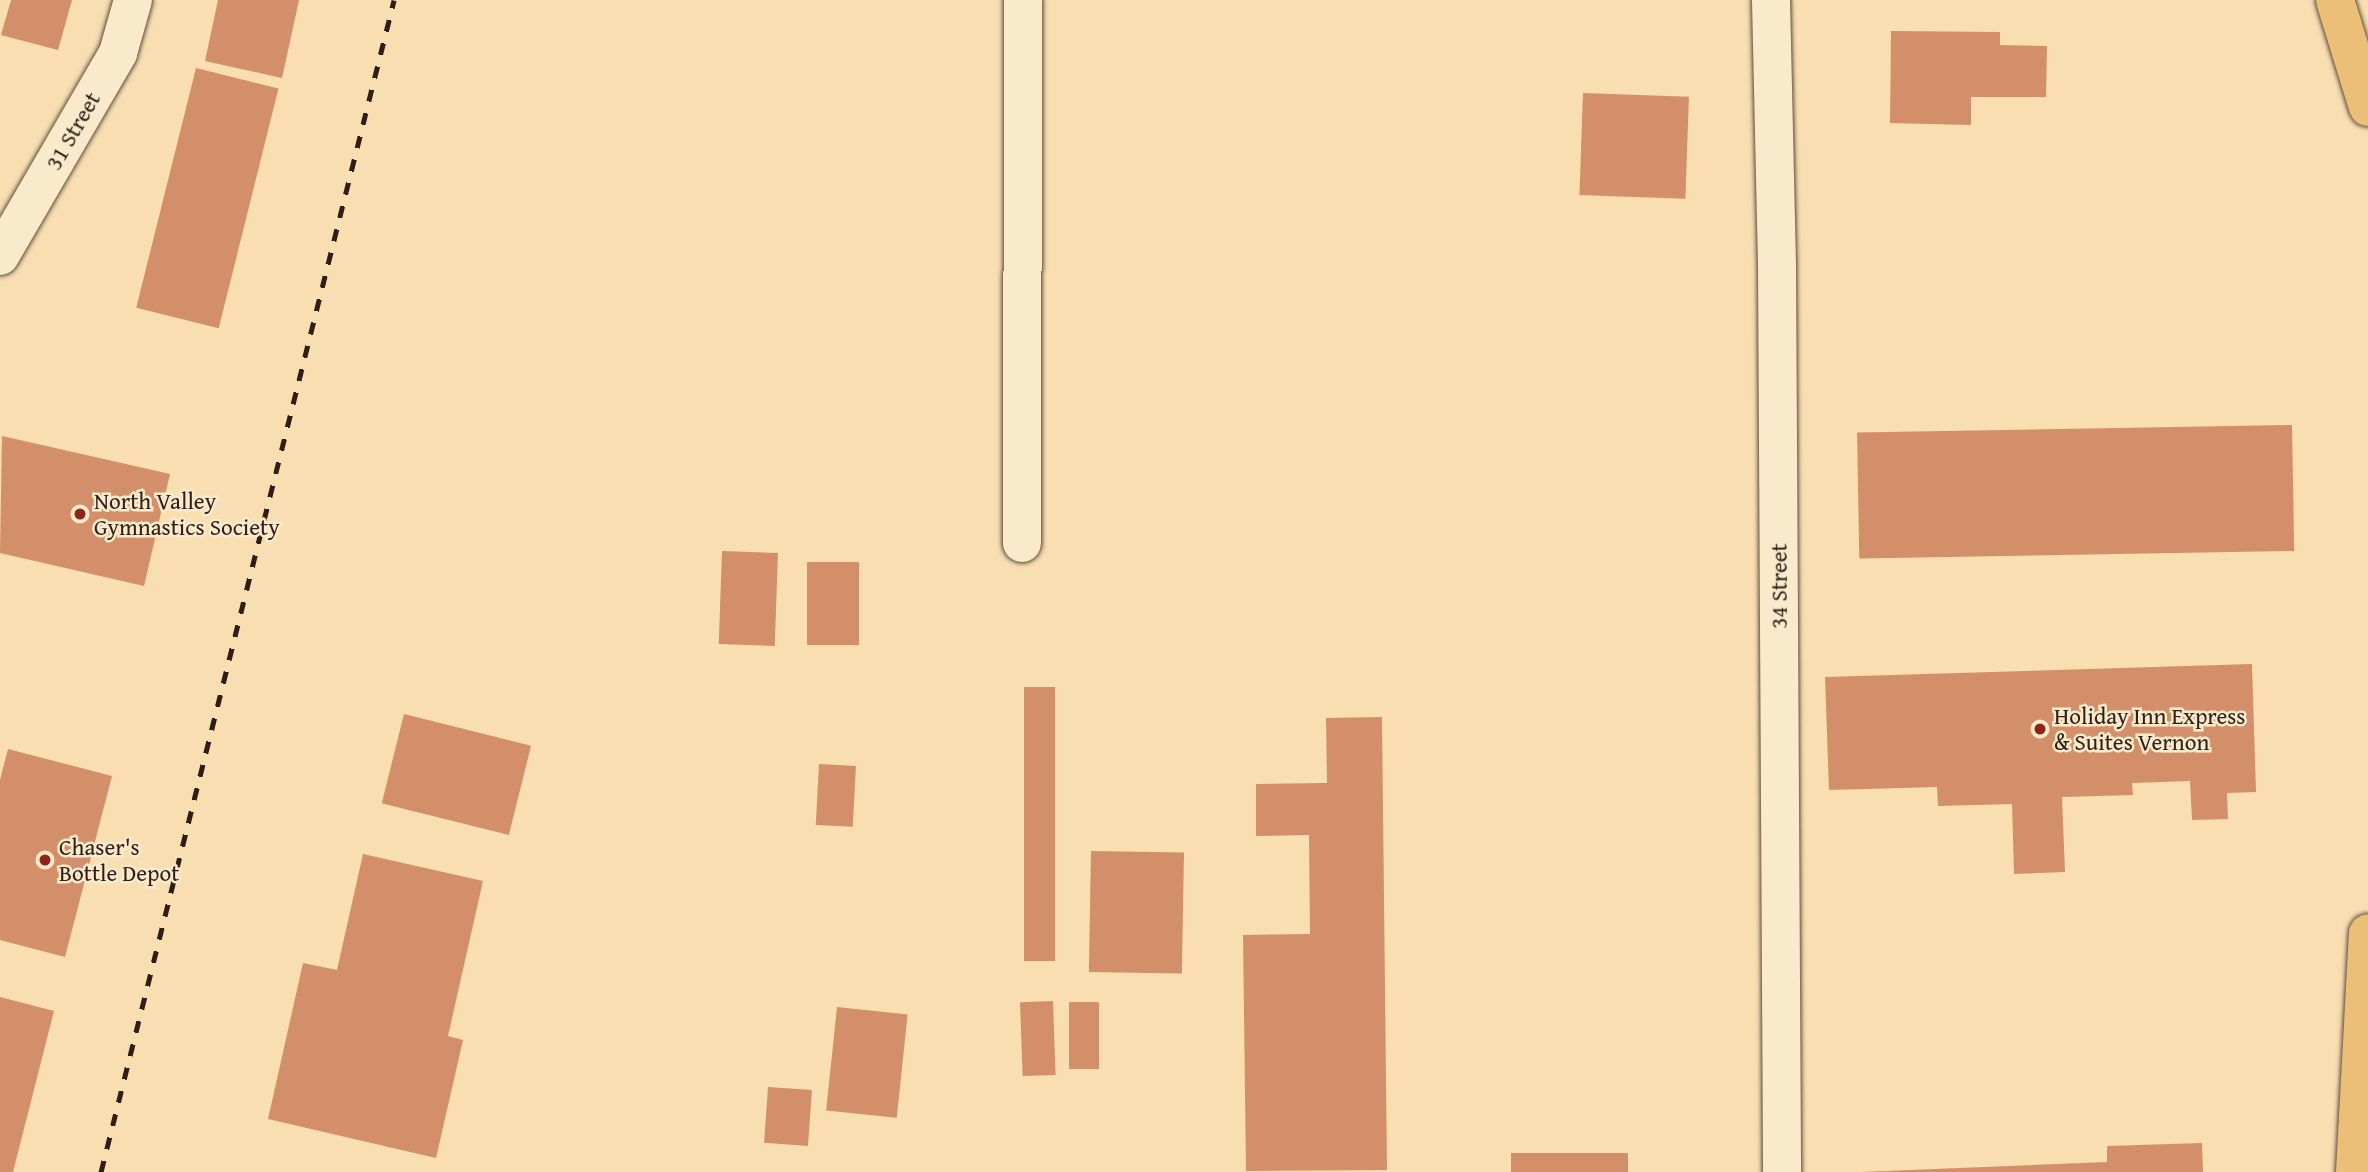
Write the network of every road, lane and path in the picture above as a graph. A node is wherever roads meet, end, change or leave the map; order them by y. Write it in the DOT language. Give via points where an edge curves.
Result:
graph roads {
  1 [pos="133,0"];
  2 [pos="1023,0"];
  3 [pos="1771,0"];
  4 [pos="2334,0"];
  5 [pos="2368,107"];
  6 [pos="0,256"];
  7 [pos="1022,543"];
  8 [pos="2368,933"];
  9 [pos="2359,1090"];
  10 [pos="1783,1172"];
  11 [pos="2333,1172"];
  12 [pos="2355,1172"];
  1 -- 6 [label="street, 31 Street" via="118,53"];
  2 -- 7 [label="street"];
  3 -- 10 [label="street, 34 Street"];
  4 -- 5 [label="highway"];
  8 -- 9 [label="highway"];
  9 -- 11 [label="highway"];
  9 -- 12 [label="highway"];
}
